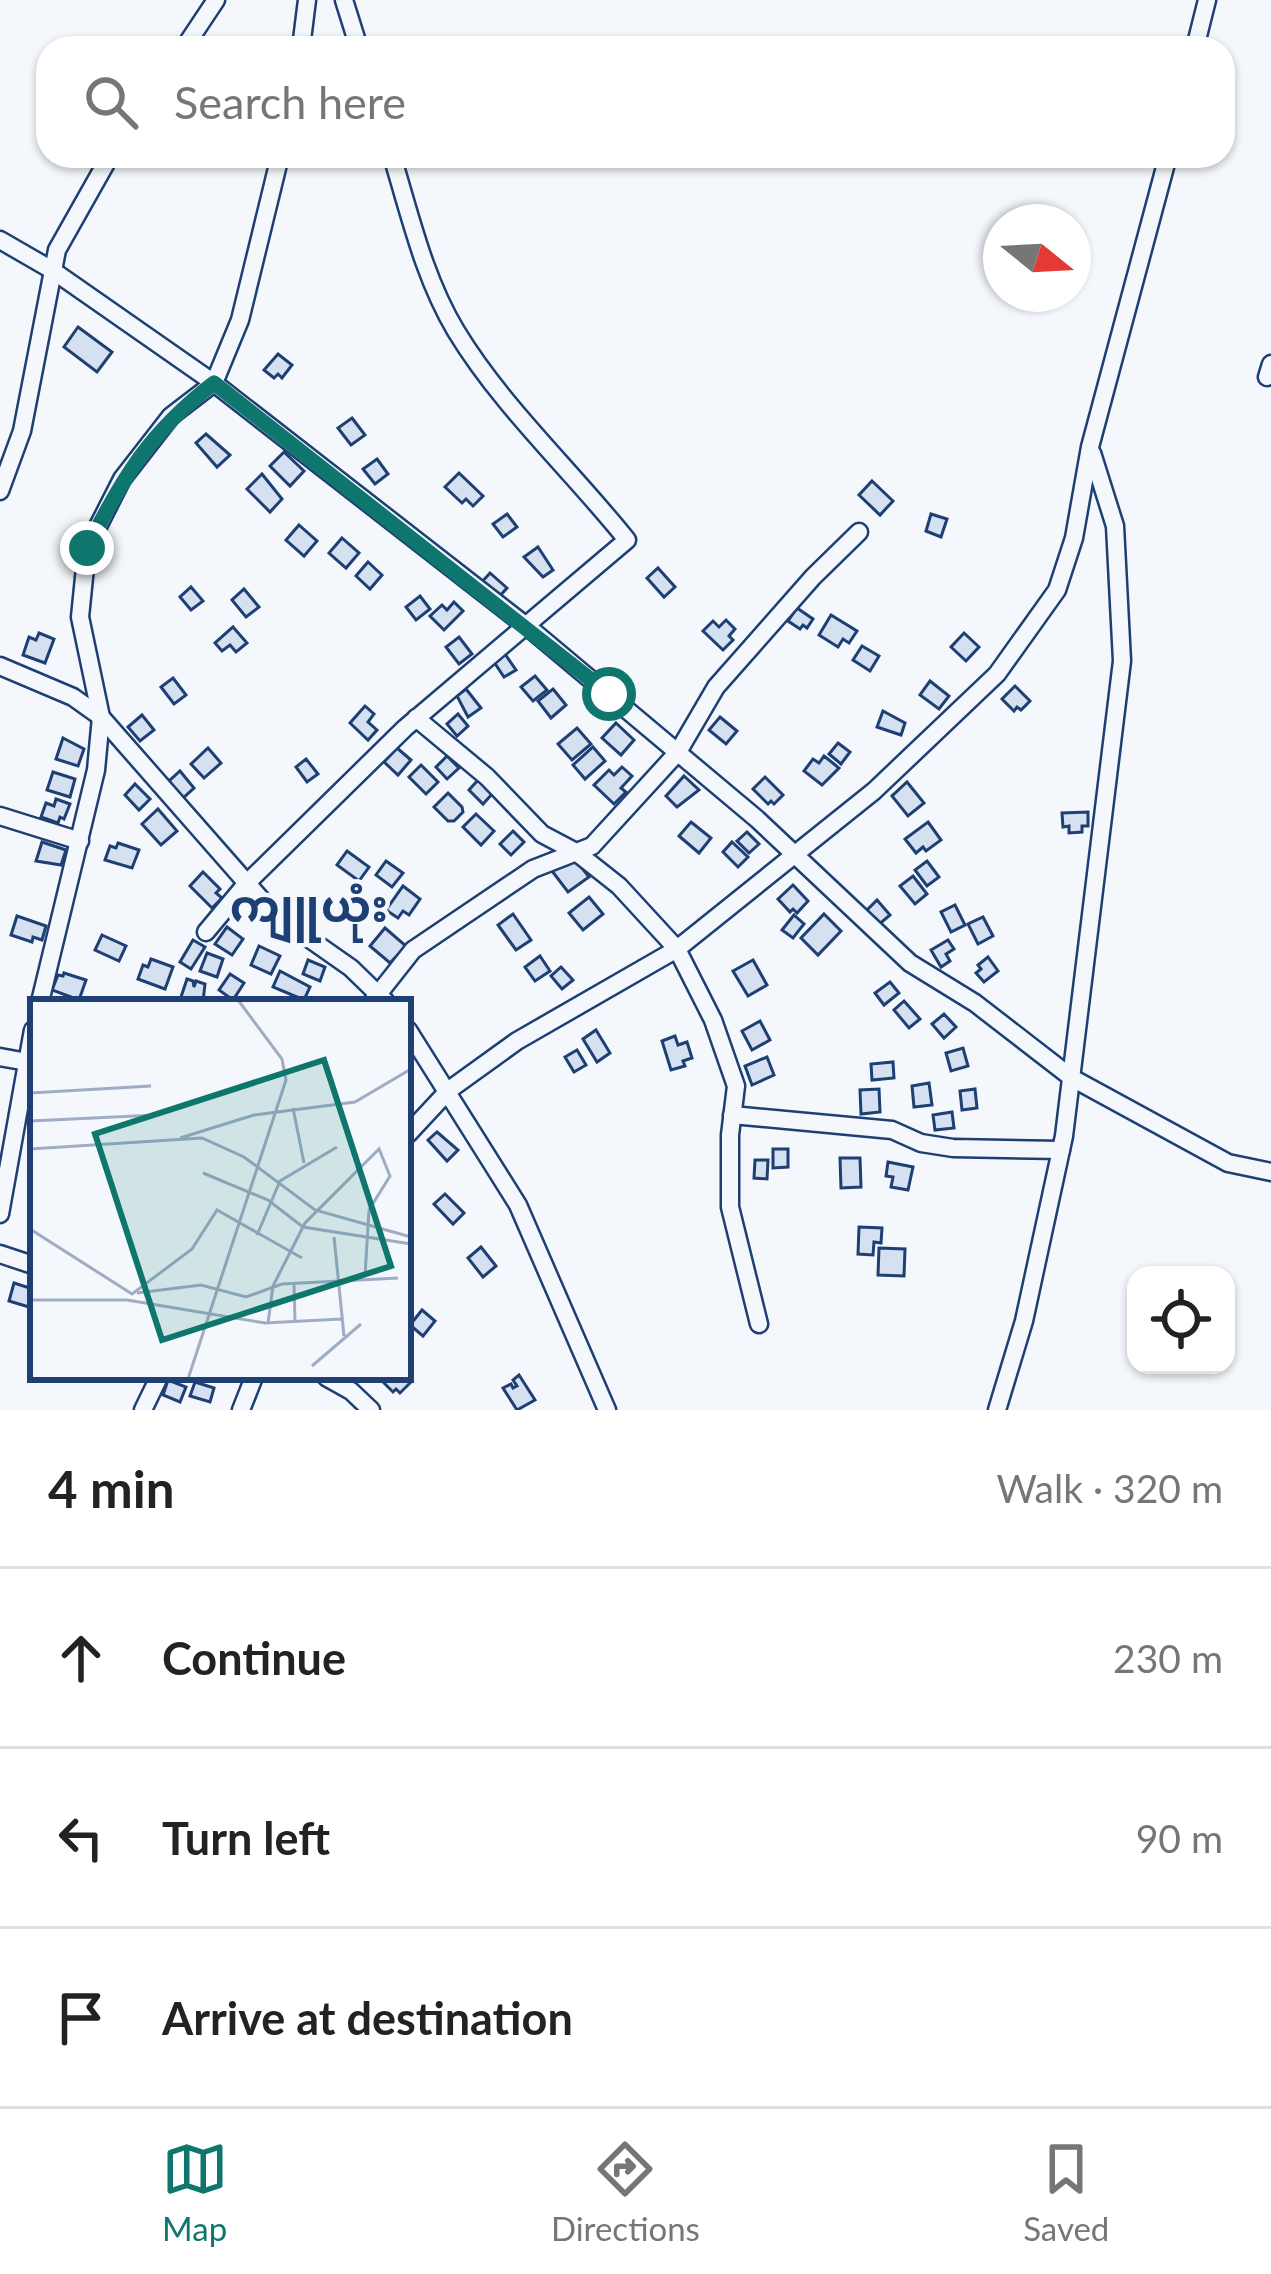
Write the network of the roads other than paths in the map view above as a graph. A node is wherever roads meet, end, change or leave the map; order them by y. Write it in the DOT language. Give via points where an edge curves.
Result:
graph roads {
  1 [pos="216,0"];
  2 [pos="307,0"];
  3 [pos="344,0"];
  4 [pos="1207,0"];
  5 [pos="192,36"];
  6 [pos="303,36"];
  7 [pos="355,36"];
  8 [pos="1198,36"];
  9 [pos="103,168"];
  10 [pos="277,168"];
  11 [pos="396,168"];
  12 [pos="1165,168"];
  13 [pos="0,240"];
  14 [pos="52,271"];
  15 [pos="214,383"];
  16 [pos="1090,447"];
  17 [pos="0,490"];
  18 [pos="860,532"];
  19 [pos="526,627"];
  20 [pos="0,666"];
  21 [pos="101,717"];
  22 [pos="416,718"];
  23 [pos="678,752"];
  24 [pos="0,816"];
  25 [pos="80,841"];
  26 [pos="576,852"];
  27 [pos="794,854"];
  28 [pos="246,884"];
  29 [pos="206,932"];
  30 [pos="676,949"];
  31 [pos="41,999"];
  32 [pos="379,999"];
  33 [pos="411,1034"];
  34 [pos="0,1057"];
  35 [pos="30,1062"];
  36 [pos="1072,1078"];
  37 [pos="448,1090"];
  38 [pos="732,1115"];
  39 [pos="411,1132"];
  40 [pos="1061,1150"];
  41 [pos="1271,1172"];
  42 [pos="0,1214"];
  43 [pos="0,1254"];
  44 [pos="30,1263"];
  45 [pos="759,1324"];
  46 [pos="158,1380"];
  47 [pos="253,1380"];
  48 [pos="331,1380"];
  49 [pos="143,1410"];
  50 [pos="241,1410"];
  51 [pos="371,1410"];
  52 [pos="607,1410"];
  53 [pos="998,1410"];
  1 -- 5 [label="street"];
  2 -- 6 [label="street"];
  3 -- 7 [label="street"];
  4 -- 8 [label="street"];
  9 -- 14 [label="street"];
  10 -- 15 [label="street" via="240,320"];
  11 -- 19 [label="street" via="456,331 627,540"];
  12 -- 16 [label="street"];
  13 -- 14 [label="street"];
  14 -- 15 [label="street"];
  14 -- 17 [label="street" via="22,431"];
  15 -- 19 [label="street"];
  15 -- 21 [label="street" via="171,416 122,479 87,548 80,617"];
  16 -- 27 [label="street" via="1057,590 997,674"];
  16 -- 36 [label="street" via="1115,526 1122,662"];
  18 -- 23 [label="street" via="716,687"];
  19 -- 22 [label="street"];
  19 -- 23 [label="street"];
  20 -- 21 [label="street"];
  21 -- 25 [label="street"];
  21 -- 28 [label="street"];
  22 -- 26 [label="street" via="542,834"];
  22 -- 28 [label="street"];
  23 -- 26 [label="street" via="592,846"];
  23 -- 27 [label="street"];
  24 -- 25 [label="street"];
  25 -- 31 [label="street"];
  26 -- 30 [label="street" via="620,886"];
  26 -- 32 [label="street" via="533,869 413,950"];
  27 -- 30 [label="street"];
  27 -- 36 [label="street" via="910,963"];
  28 -- 29 [label="street"];
  28 -- 32 [label="street"];
  30 -- 37 [label="street"];
  30 -- 38 [label="street" via="736,1086"];
  33 -- 37 [label="street"];
  34 -- 35 [label="street"];
  35 -- 42 [label="street"];
  36 -- 40 [label="street"];
  36 -- 41 [label="street" via="1228,1163"];
  37 -- 39 [label="street"];
  37 -- 52 [label="street" via="518,1205"];
  38 -- 40 [label="street" via="892,1130 953,1148"];
  38 -- 45 [label="street" via="730,1207"];
  40 -- 53 [label="street"];
  43 -- 44 [label="street"];
  46 -- 49 [label="street"];
  47 -- 50 [label="street"];
  48 -- 51 [label="street"];
}
